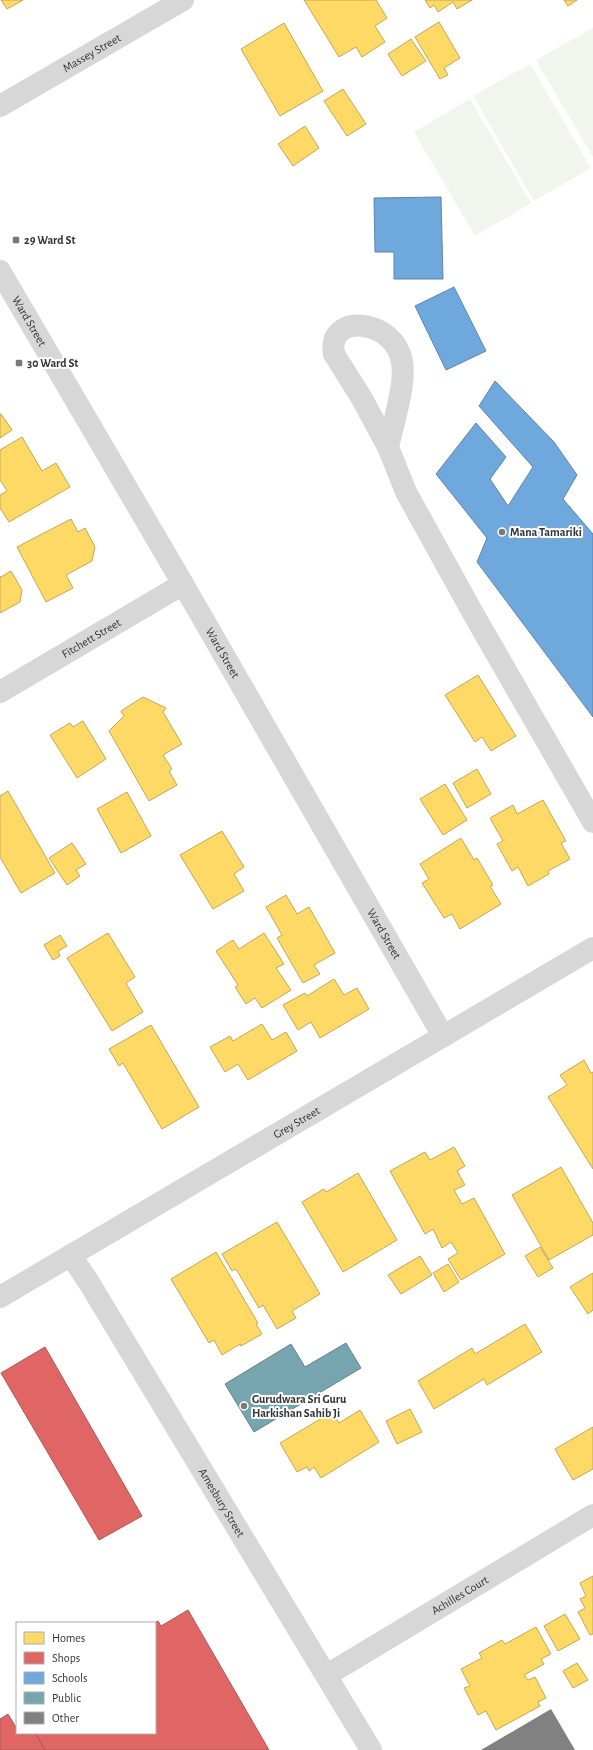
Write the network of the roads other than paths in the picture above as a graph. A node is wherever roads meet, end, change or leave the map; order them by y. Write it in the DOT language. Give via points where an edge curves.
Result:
graph roads {
  1 [pos="183,0"];
  2 [pos="0,106"];
  3 [pos="0,271"];
  4 [pos="388,446"];
  5 [pos="183,584"];
  6 [pos="0,692"];
  7 [pos="593,822"];
  8 [pos="593,948"];
  9 [pos="443,1036"];
  10 [pos="71,1256"];
  11 [pos="0,1297"];
  12 [pos="593,1515"];
  13 [pos="327,1675"];
  14 [pos="371,1750"];
  1 -- 2 [label="street, Massey Street"];
  3 -- 5 [label="street, Ward Street"];
  4 -- 4 [label="street" via="334,354 334,339 338,332 345,329 362,326 375,329 387,335 399,352 402,382"];
  4 -- 7 [label="street" via="406,492"];
  5 -- 6 [label="street, Fitchett Street"];
  5 -- 9 [label="street, Ward Street"];
  8 -- 9 [label="street, Grey Street"];
  9 -- 10 [label="street, Grey Street"];
  10 -- 11 [label="street, Grey Street"];
  10 -- 13 [label="street, Amesbury Street"];
  12 -- 13 [label="street, Achilles Court"];
  13 -- 14 [label="street, Amesbury Street"];
}
